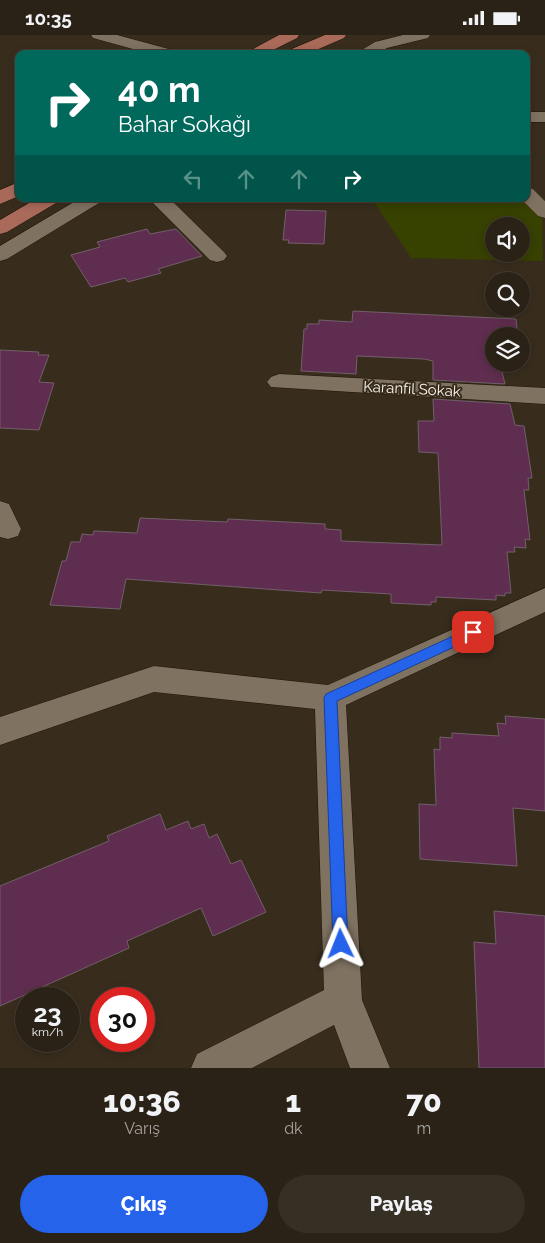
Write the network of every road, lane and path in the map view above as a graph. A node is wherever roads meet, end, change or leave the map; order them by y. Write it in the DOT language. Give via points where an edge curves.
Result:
graph roads {
  1 [pos="99,35"];
  2 [pos="291,35"];
  3 [pos="338,35"];
  4 [pos="422,35"];
  5 [pos="155,50"];
  6 [pos="260,50"];
  7 [pos="302,50"];
  8 [pos="371,50"];
  9 [pos="530,117"];
  10 [pos="545,117"];
  11 [pos="15,190"];
  12 [pos="530,197"];
  13 [pos="0,198"];
  14 [pos="44,202"];
  15 [pos="87,202"];
  16 [pos="162,202"];
  17 [pos="545,212"];
  18 [pos="0,228"];
  19 [pos="0,255"];
  20 [pos="217,256"];
  21 [pos="279,381"];
  22 [pos="545,396"];
  23 [pos="545,599"];
  24 [pos="330,698"];
  25 [pos="0,731"];
  26 [pos="343,1001"];
  27 [pos="212,1068"];
  28 [pos="370,1068"];
  1 -- 5 [label="street"];
  2 -- 6 [label="main road"];
  3 -- 7 [label="main road"];
  4 -- 8 [label="street"];
  9 -- 10 [label="street"];
  11 -- 13 [label="main road"];
  12 -- 17 [label="street"];
  14 -- 18 [label="main road"];
  15 -- 19 [label="street"];
  16 -- 20 [label="street"];
  21 -- 22 [label="street, Karanfil Sokak"];
  23 -- 24 [label="street"];
  24 -- 25 [label="street" via="154,679"];
  24 -- 26 [label="street"];
  26 -- 27 [label="street"];
  26 -- 28 [label="street"];
}
